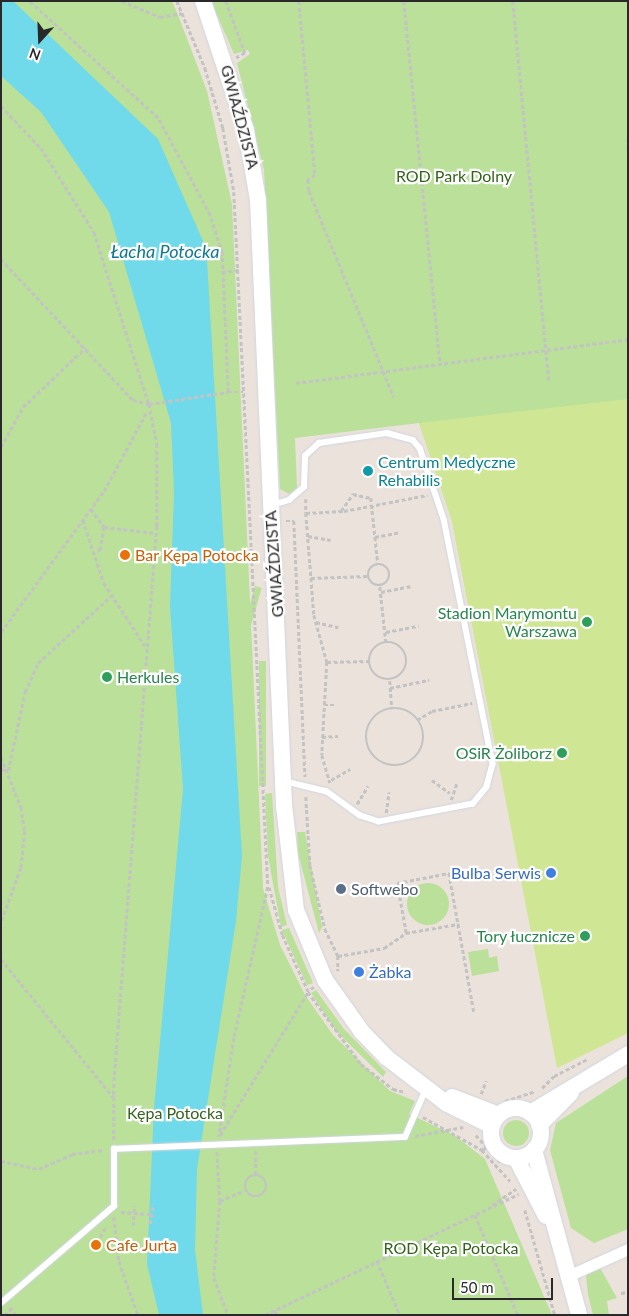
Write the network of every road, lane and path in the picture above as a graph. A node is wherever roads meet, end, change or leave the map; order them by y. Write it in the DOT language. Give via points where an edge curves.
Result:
graph roads {
  1 [pos="29,1"];
  2 [pos="122,1"];
  3 [pos="203,1"];
  4 [pos="299,1"];
  5 [pos="404,1"];
  6 [pos="513,1"];
  7 [pos="182,13"];
  8 [pos="205,68"];
  9 [pos="1,106"];
  10 [pos="628,139"];
  11 [pos="628,149"];
  12 [pos="1,259"];
  13 [pos="239,270"];
  14 [pos="222,272"];
  15 [pos="628,339"];
  16 [pos="85,348"];
  17 [pos="545,349"];
  18 [pos="440,363"];
  19 [pos="384,371"];
  20 [pos="548,382"];
  21 [pos="296,383"];
  22 [pos="228,392"];
  23 [pos="243,392"];
  24 [pos="394,397"];
  25 [pos="149,404"];
  26 [pos="147,410"];
  27 [pos="1,447"];
  28 [pos="302,489"];
  29 [pos="436,493"];
  30 [pos="372,506"];
  31 [pos="91,509"];
  32 [pos="341,511"];
  33 [pos="306,513"];
  34 [pos="271,514"];
  35 [pos="84,520"];
  36 [pos="250,522"];
  37 [pos="104,527"];
  38 [pos="400,532"];
  39 [pos="156,533"];
  40 [pos="308,536"];
  41 [pos="375,537"];
  42 [pos="331,540"];
  43 [pos="97,552"];
  44 [pos="378,565"];
  45 [pos="368,576"];
  46 [pos="311,578"];
  47 [pos="380,586"];
  48 [pos="411,586"];
  49 [pos="381,592"];
  50 [pos="112,595"];
  51 [pos="316,622"];
  52 [pos="418,626"];
  53 [pos="338,627"];
  54 [pos="1,632"];
  55 [pos="385,632"];
  56 [pos="386,642"];
  57 [pos="146,647"];
  58 [pos="369,661"];
  59 [pos="328,662"];
  60 [pos="429,680"];
  61 [pos="390,681"];
  62 [pos="390,688"];
  63 [pos="481,701"];
  64 [pos="473,702"];
  65 [pos="324,705"];
  66 [pos="337,705"];
  67 [pos="392,709"];
  68 [pos="473,709"];
  69 [pos="417,720"];
  70 [pos="338,736"];
  71 [pos="322,737"];
  72 [pos="1,757"];
  73 [pos="350,768"];
  74 [pos="1,769"];
  75 [pos="8,771"];
  76 [pos="331,780"];
  77 [pos="432,780"];
  78 [pos="284,782"];
  79 [pos="456,783"];
  80 [pos="306,786"];
  81 [pos="368,786"];
  82 [pos="334,787"];
  83 [pos="389,792"];
  84 [pos="450,793"];
  85 [pos="459,800"];
  86 [pos="451,802"];
  87 [pos="352,803"];
  88 [pos="441,804"];
  89 [pos="356,806"];
  90 [pos="361,809"];
  91 [pos="394,814"];
  92 [pos="386,815"];
  93 [pos="379,816"];
  94 [pos="268,887"];
  95 [pos="1,923"];
  96 [pos="458,924"];
  97 [pos="406,933"];
  98 [pos="338,956"];
  99 [pos="1,959"];
  100 [pos="331,977"];
  101 [pos="341,980"];
  102 [pos="308,992"];
  103 [pos="474,1012"];
  104 [pos="628,1054"];
  105 [pos="594,1064"];
  106 [pos="486,1081"];
  107 [pos="484,1086"];
  108 [pos="426,1087"];
  109 [pos="114,1098"];
  110 [pos="415,1113"];
  111 [pos="535,1119"];
  112 [pos="493,1128"];
  113 [pos="453,1131"];
  114 [pos="219,1136"];
  115 [pos="405,1136"];
  116 [pos="256,1143"];
  117 [pos="217,1144"];
  118 [pos="114,1149"];
  119 [pos="534,1150"];
  120 [pos="516,1158"];
  121 [pos="1,1161"];
  122 [pos="256,1175"];
  123 [pos="515,1189"];
  124 [pos="245,1190"];
  125 [pos="518,1194"];
  126 [pos="220,1201"];
  127 [pos="153,1204"];
  128 [pos="134,1206"];
  129 [pos="487,1209"];
  130 [pos="134,1212"];
  131 [pos="152,1214"];
  132 [pos="475,1214"];
  133 [pos="150,1224"];
  134 [pos="132,1226"];
  135 [pos="628,1249"];
  136 [pos="564,1254"];
  137 [pos="377,1261"];
  138 [pos="570,1275"];
  139 [pos="628,1292"];
  140 [pos="621,1293"];
  141 [pos="1,1303"];
  142 [pos="11,1309"];
  143 [pos="275,1310"];
  144 [pos="4,1315"];
  145 [pos="138,1315"];
  146 [pos="228,1315"];
  147 [pos="265,1315"];
  148 [pos="277,1315"];
  149 [pos="400,1315"];
  150 [pos="518,1315"];
  151 [pos="555,1315"];
  152 [pos="579,1315"];
  1 -- 14 [label="path" via="158,118 218,233"];
  2 -- 7 [label="path" via="160,17"];
  3 -- 34 [label="street, GWIAŹDZISTA" via="254,165"];
  4 -- 19 [label="path" via="315,175 308,180 309,191"];
  5 -- 18 [label="path"];
  6 -- 17 [label="path"];
  8 -- 13 [label="path" via="232,183"];
  9 -- 25 [label="path" via="42,148 90,224"];
  10 -- 11 [label="path"];
  12 -- 16 [label="path"];
  13 -- 14 [label="path"];
  13 -- 23 [label="path"];
  14 -- 22 [label="path"];
  15 -- 17 [label="path"];
  16 -- 25 [label="path" via="133,400"];
  16 -- 27 [label="path" via="23,407"];
  17 -- 18 [label="path"];
  17 -- 20 [label="path"];
  18 -- 19 [label="path"];
  19 -- 21 [label="path"];
  19 -- 24 [label="path"];
  22 -- 23 [label="path"];
  22 -- 25 [label="path"];
  23 -- 36 [label="path"];
  25 -- 26 [label="path"];
  26 -- 31 [label="path"];
  26 -- 39 [label="path" via="157,444"];
  28 -- 29 [label="lane" via="305,456 311,447 327,441 386,433 413,440 420,448"];
  28 -- 33 [label="path" via="306,492"];
  28 -- 34 [label="lane"];
  29 -- 30 [label="path"];
  29 -- 63 [label="lane"];
  30 -- 32 [label="path"];
  30 -- 32 [label="path" via="371,498 353,494"];
  30 -- 41 [label="path"];
  31 -- 35 [label="path"];
  31 -- 37 [label="path"];
  32 -- 33 [label="path"];
  33 -- 40 [label="path"];
  34 -- 36 [label="path"];
  34 -- 78 [label="street, GWIAŹDZISTA"];
  34 -- 80 [label="path" via="294,521"];
  35 -- 43 [label="path"];
  35 -- 54 [label="path"];
  36 -- 94 [label="path"];
  37 -- 39 [label="path"];
  37 -- 43 [label="path" via="101,549"];
  38 -- 41 [label="path"];
  39 -- 57 [label="path"];
  40 -- 42 [label="path"];
  40 -- 46 [label="path"];
  41 -- 44 [label="path"];
  43 -- 50 [label="path" via="98,570"];
  44 -- 45 [label="path"];
  44 -- 47 [label="path" via="387,568 390,577"];
  45 -- 46 [label="path"];
  45 -- 47 [label="path" via="373,584"];
  46 -- 51 [label="path"];
  47 -- 49 [label="path"];
  48 -- 49 [label="path"];
  49 -- 55 [label="path"];
  50 -- 57 [label="path"];
  50 -- 75 [label="path" via="38,663 25,692"];
  51 -- 53 [label="path"];
  51 -- 59 [label="path"];
  52 -- 55 [label="path"];
  55 -- 56 [label="path"];
  56 -- 58 [label="path" via="375,647"];
  56 -- 61 [label="path" via="402,648 407,664 404,672"];
  57 -- 109 [label="path"];
  58 -- 59 [label="path"];
  58 -- 61 [label="path" via="377,677"];
  59 -- 65 [label="path"];
  60 -- 62 [label="path"];
  61 -- 62 [label="path"];
  62 -- 67 [label="path"];
  63 -- 64 [label="path"];
  63 -- 80 [label="lane" via="493,764 487,787 473,804 379,822 360,816 327,792"];
  64 -- 68 [label="path"];
  64 -- 69 [label="path" via="432,710"];
  65 -- 66 [label="path"];
  65 -- 71 [label="path"];
  67 -- 69 [label="path" via="409,712"];
  67 -- 69 [label="path" via="374,717 366,736 372,756 383,764 404,765 418,755 424,740"];
  70 -- 71 [label="path"];
  71 -- 76 [label="path" via="324,767"];
  72 -- 75 [label="path"];
  73 -- 76 [label="path"];
  74 -- 75 [label="path"];
  75 -- 95 [label="path" via="21,807 24,850"];
  76 -- 82 [label="path"];
  77 -- 84 [label="path"];
  78 -- 80 [label="lane"];
  78 -- 100 [label="street, GWIAŹDZISTA" via="287,860 296,910"];
  79 -- 84 [label="path"];
  80 -- 98 [label="path" via="310,865 325,930"];
  81 -- 89 [label="path"];
  83 -- 92 [label="path"];
  84 -- 86 [label="path"];
  85 -- 86 [label="path"];
  86 -- 88 [label="path"];
  87 -- 89 [label="path"];
  89 -- 90 [label="path"];
  91 -- 92 [label="path"];
  92 -- 93 [label="path"];
  94 -- 102 [label="path" via="282,935"];
  94 -- 114 [label="path" via="234,1038"];
  96 -- 97 [label="path"];
  96 -- 97 [label="path" via="448,873 397,883"];
  96 -- 103 [label="path"];
  97 -- 98 [label="path" via="384,948"];
  98 -- 100 [label="path"];
  99 -- 109 [label="path"];
  100 -- 101 [label="path"];
  100 -- 102 [label="path"];
  100 -- 108 [label="street, GWIAŹDZISTA" via="380,1051"];
  102 -- 114 [label="path"];
  104 -- 105 [label="street"];
  105 -- 111 [label="street"];
  105 -- 112 [label="path" via="554,1076"];
  106 -- 107 [label="path"];
  108 -- 110 [label="lane"];
  108 -- 112 [label="street, GWIAŹDZISTA"];
  109 -- 118 [label="path"];
  110 -- 113 [label="path"];
  110 -- 115 [label="lane"];
  111 -- 112 [label="street" via="520,1109"];
  111 -- 119 [label="street"];
  112 -- 113 [label="path"];
  112 -- 120 [label="street" via="501,1153"];
  112 -- 123 [label="path"];
  113 -- 115 [label="path"];
  114 -- 117 [label="path"];
  115 -- 116 [label="lane"];
  116 -- 117 [label="lane"];
  116 -- 122 [label="path"];
  117 -- 118 [label="lane"];
  117 -- 126 [label="path"];
  118 -- 121 [label="path" via="72,1154 39,1169"];
  118 -- 141 [label="lane" via="114,1206"];
  119 -- 120 [label="street"];
  119 -- 136 [label="street"];
  120 -- 136 [label="street"];
  122 -- 124 [label="path" via="246,1180"];
  122 -- 124 [label="path" via="265,1180 266,1191 253,1197"];
  123 -- 125 [label="path"];
  123 -- 125 [label="path" via="524,1191"];
  123 -- 129 [label="path"];
  124 -- 126 [label="path"];
  125 -- 129 [label="path"];
  125 -- 151 [label="path"];
  126 -- 146 [label="path" via="214,1278"];
  127 -- 131 [label="path"];
  128 -- 130 [label="path"];
  129 -- 132 [label="path"];
  130 -- 131 [label="path"];
  130 -- 134 [label="path"];
  130 -- 145 [label="path" via="114,1212 119,1261"];
  131 -- 133 [label="path"];
  132 -- 137 [label="path"];
  132 -- 150 [label="path"];
  135 -- 138 [label="street"];
  136 -- 138 [label="street"];
  137 -- 143 [label="path"];
  137 -- 149 [label="path"];
  138 -- 152 [label="street"];
  139 -- 140 [label="path"];
  142 -- 144 [label="path"];
  143 -- 147 [label="path"];
  143 -- 148 [label="path"];
}
